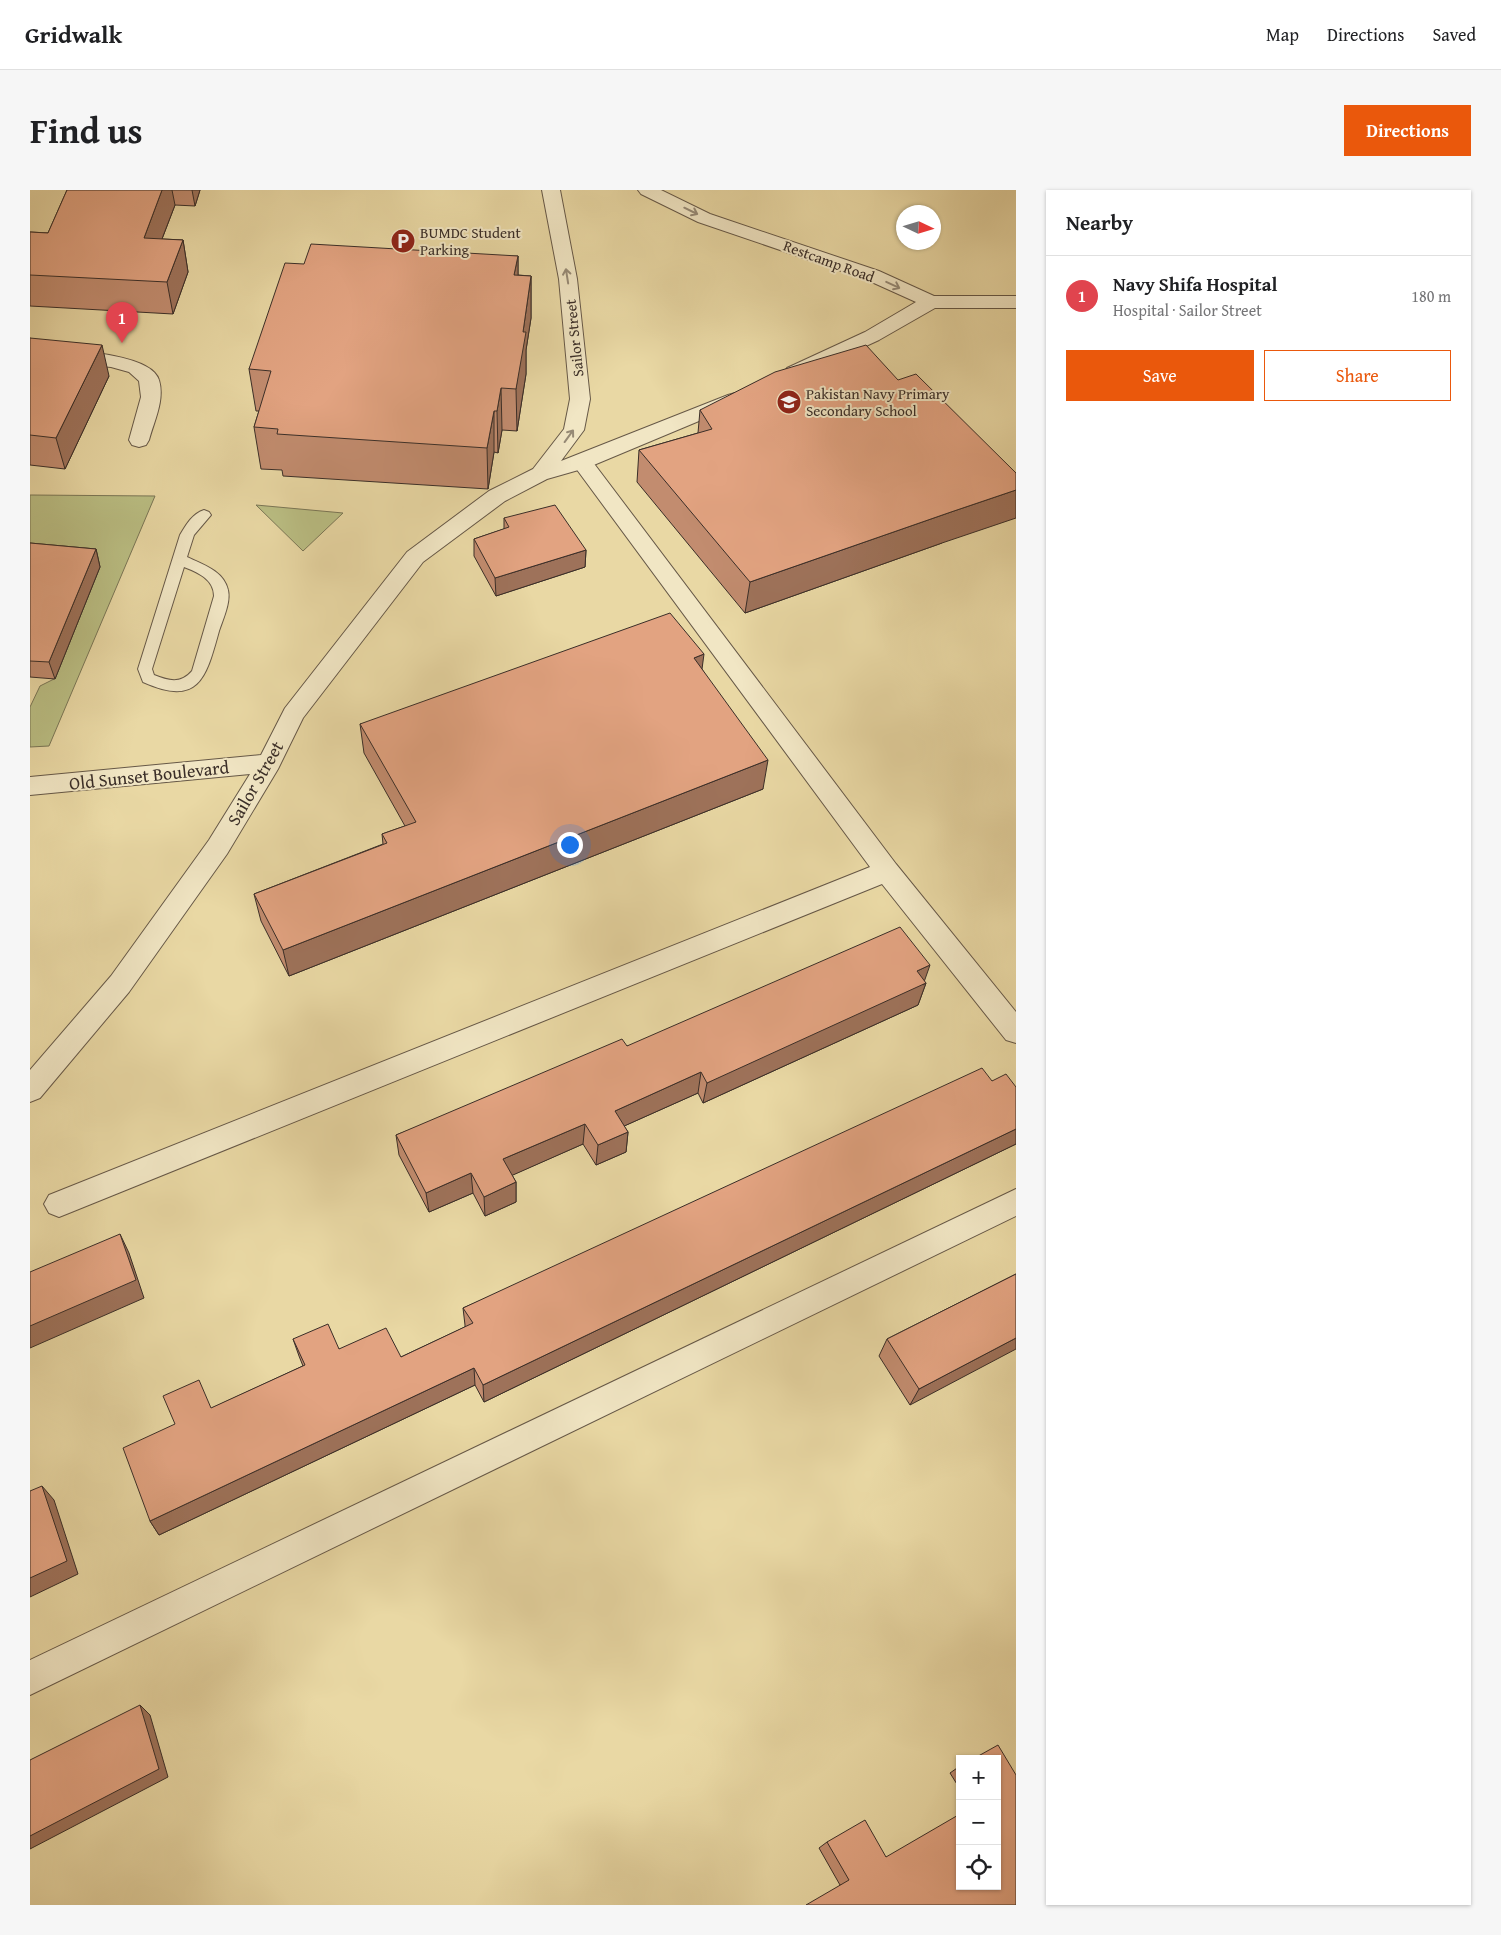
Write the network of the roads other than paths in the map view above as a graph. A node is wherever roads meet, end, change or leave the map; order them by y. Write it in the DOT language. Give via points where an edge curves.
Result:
graph roads {
  1 [pos="551,190"];
  2 [pos="647,190"];
  3 [pos="931,302"];
  4 [pos="1016,302"];
  5 [pos="30,353"];
  6 [pos="776,380"];
  7 [pos="750,392"];
  8 [pos="139,440"];
  9 [pos="582,462"];
  10 [pos="540,474"];
  11 [pos="204,515"];
  12 [pos="179,559"];
  13 [pos="269,763"];
  14 [pos="30,786"];
  15 [pos="887,871"];
  16 [pos="1016,1032"];
  17 [pos="30,1090"];
  18 [pos="1016,1202"];
  19 [pos="59,1204"];
  20 [pos="30,1678"];
  10 -- 1 [label="street, Sailor Street, one-way" via="574,430 580,399 568,279"];
  2 -- 3 [label="street, Restcamp Road, one-way" via="704,218 872,275"];
  3 -- 4 [label="street, Restcamp Road"];
  3 -- 6 [label="street" via="872,336"];
  5 -- 8 [label="street" via="113,361 136,368 149,379 151,396"];
  7 -- 9 [label="street"];
  9 -- 10 [label="street"];
  9 -- 15 [label="street"];
  10 -- 13 [label="street, Sailor Street" via="498,496 415,557 293,714"];
  11 -- 12 [label="lane" via="187,535"];
  12 -- 12 [label="lane" via="145,669 148,678 176,686 189,682 198,673 221,591 216,580 204,570"];
  13 -- 14 [label="street, Old Sunset Boulevard"];
  13 -- 17 [label="street, Sailor Street" via="218,847 120,984"];
  15 -- 16 [label="street"];
  15 -- 19 [label="street"];
  18 -- 20 [label="street"];
}
